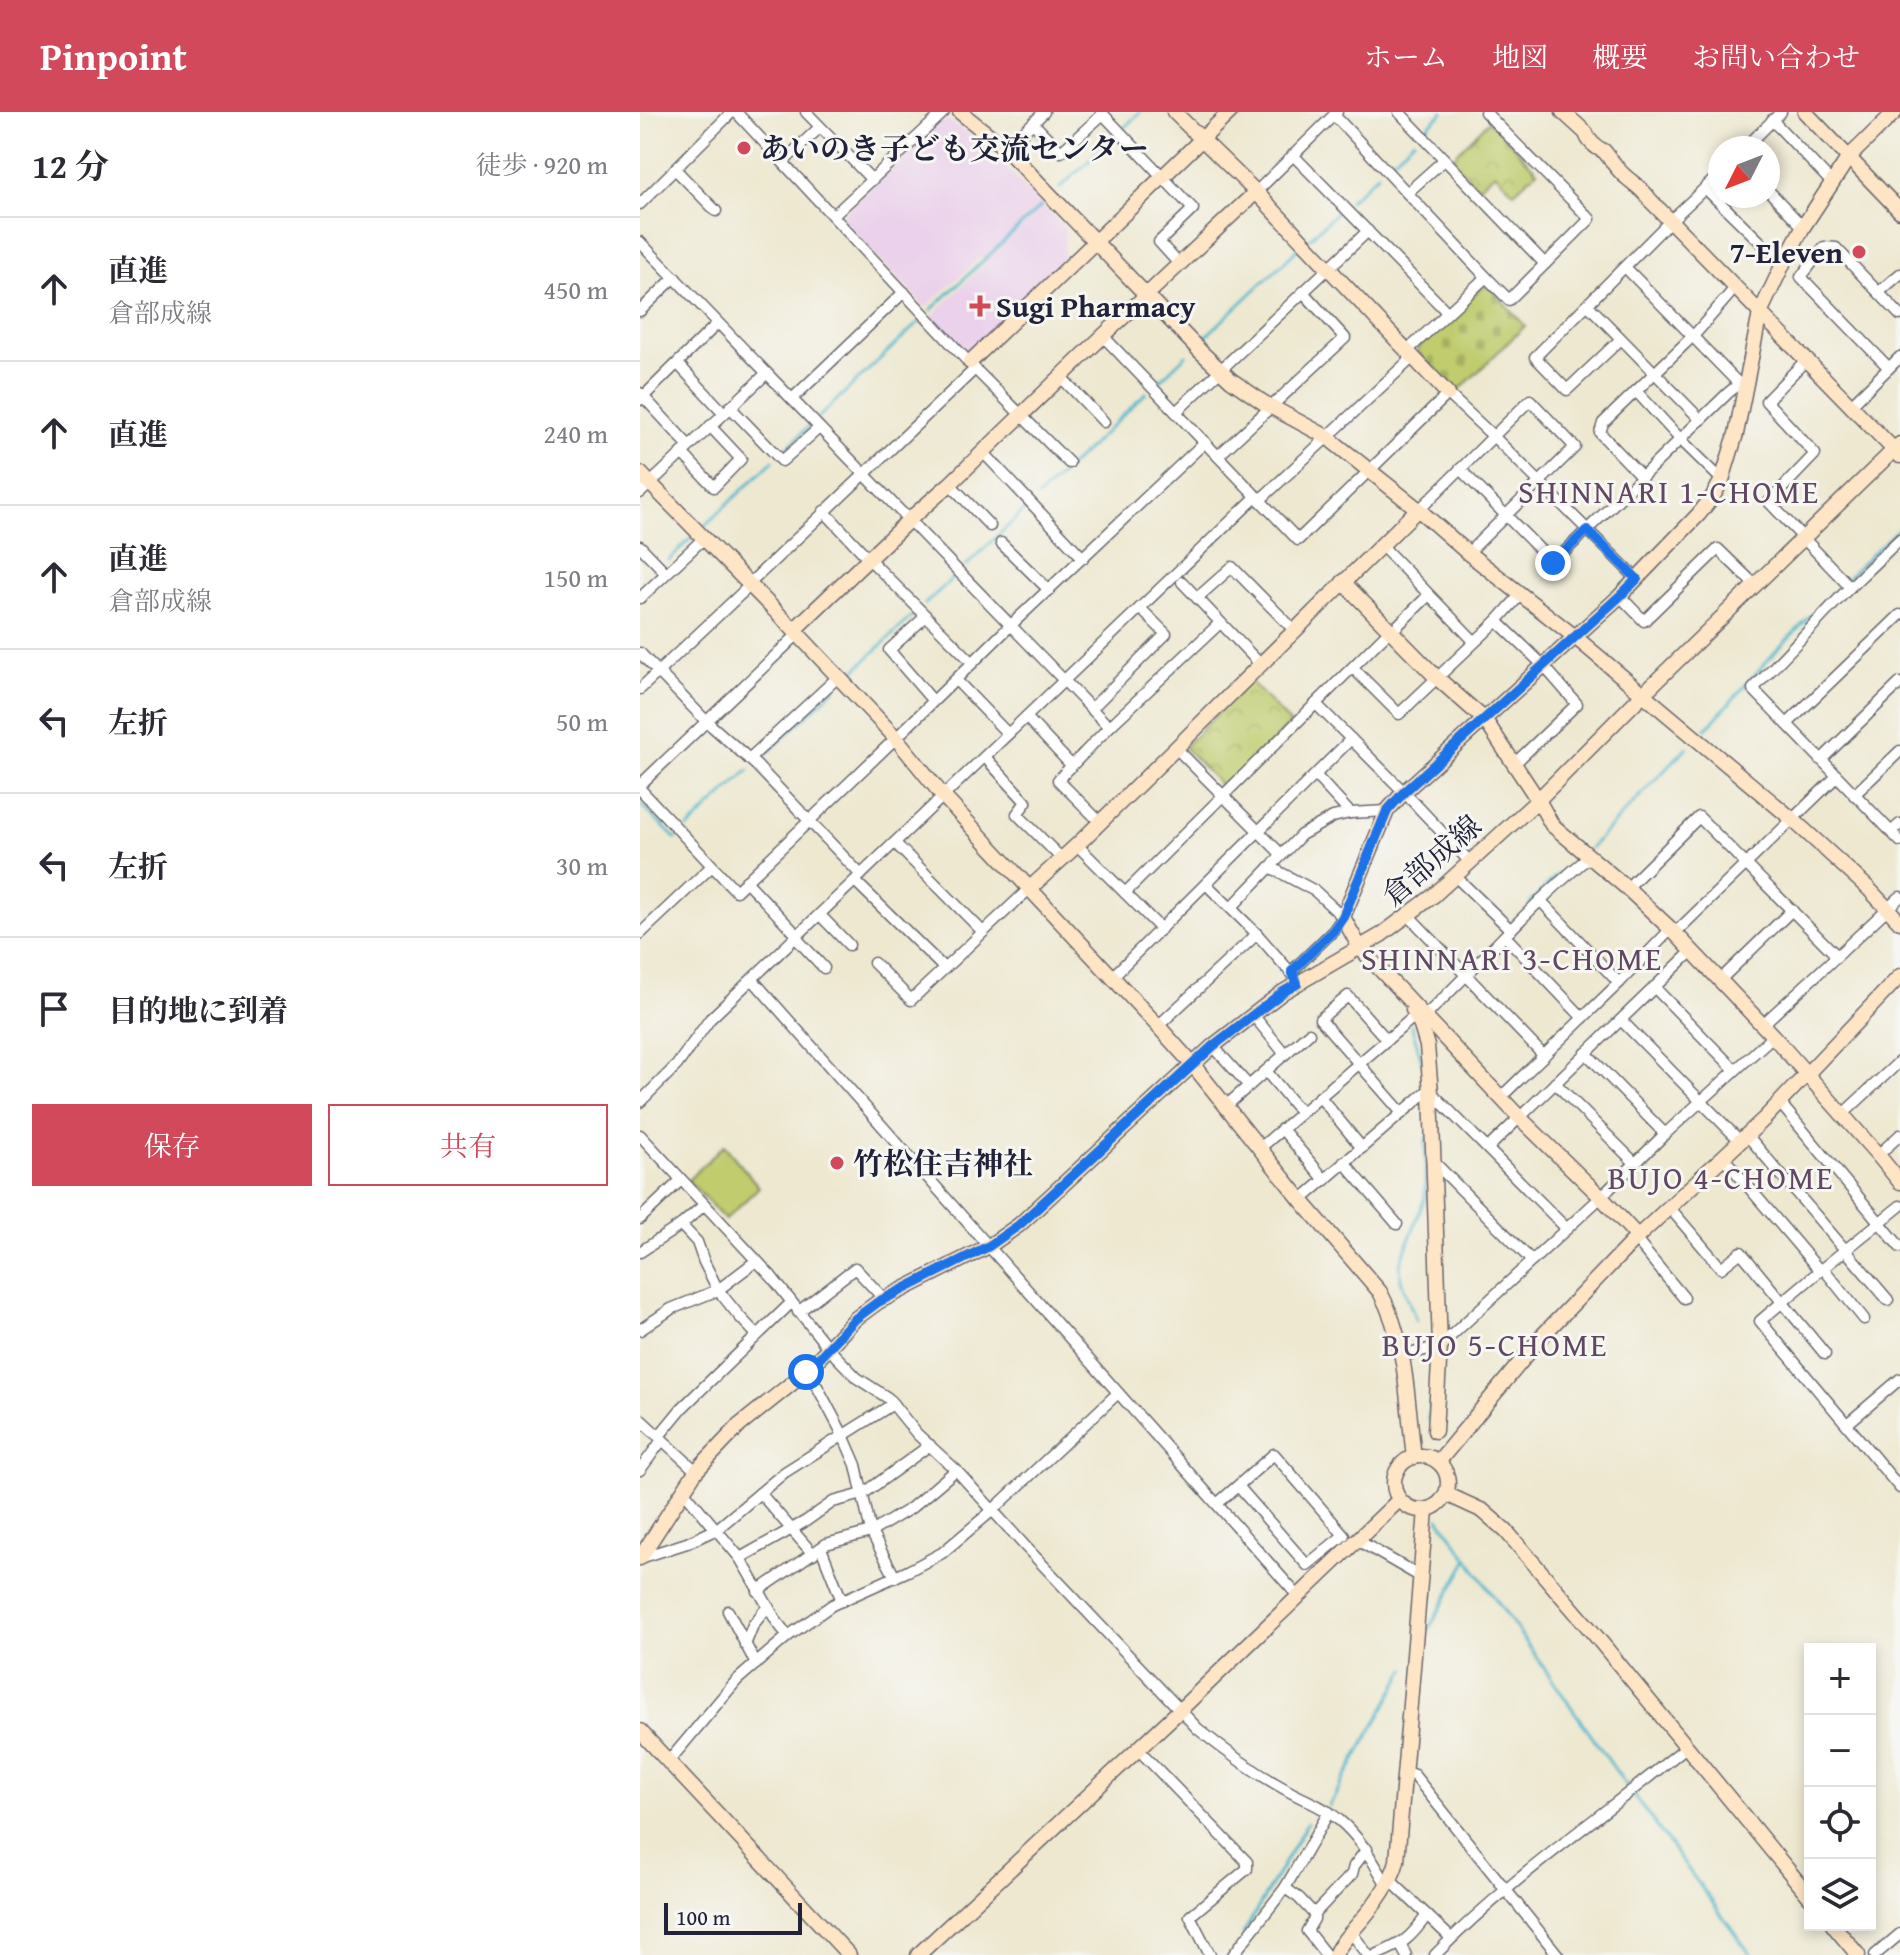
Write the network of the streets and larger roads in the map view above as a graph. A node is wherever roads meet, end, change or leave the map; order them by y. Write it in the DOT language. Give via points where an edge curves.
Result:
graph roads {
  1 [pos="806,112"];
  2 [pos="944,112"];
  3 [pos="960,112"];
  4 [pos="1044,112"];
  5 [pos="1174,112"];
  6 [pos="1230,112"];
  7 [pos="1399,112"];
  8 [pos="1563,112"];
  9 [pos="1895,112"];
  10 [pos="731,113"];
  11 [pos="1102,113"];
  12 [pos="1489,113"];
  13 [pos="1336,114"];
  14 [pos="1811,114"];
  15 [pos="1776,116"];
  16 [pos="1033,123"];
  17 [pos="820,127"];
  18 [pos="1757,136"];
  19 [pos="1202,139"];
  20 [pos="1005,148"];
  21 [pos="1293,155"];
  22 [pos="1849,157"];
  23 [pos="1444,160"];
  24 [pos="783,162"];
  25 [pos="675,169"];
  26 [pos="1162,176"];
  27 [pos="872,180"];
  28 [pos="1832,183"];
  29 [pos="1706,189"];
  30 [pos="1256,192"];
  31 [pos="1407,193"];
  32 [pos="1780,203"];
  33 [pos="640,204"];
  34 [pos="716,211"];
  35 [pos="1900,211"];
  36 [pos="833,216"];
  37 [pos="1670,221"];
  38 [pos="1803,227"];
  39 [pos="1368,231"];
  40 [pos="1095,241"];
  41 [pos="640,242"];
  42 [pos="1179,264"];
  43 [pos="1545,264"];
  44 [pos="1783,264"];
  45 [pos="1625,267"];
  46 [pos="1328,269"];
  47 [pos="1900,274"];
  48 [pos="675,277"];
  49 [pos="1486,277"];
  50 [pos="1735,288"];
  51 [pos="904,292"];
  52 [pos="1303,292"];
  53 [pos="1879,292"];
  54 [pos="1147,295"];
  55 [pos="1588,305"];
  56 [pos="640,311"];
  57 [pos="1447,312"];
  58 [pos="1760,313"];
  59 [pos="1900,315"];
  60 [pos="718,323"];
  61 [pos="1103,336"];
  62 [pos="1692,336"];
  63 [pos="1621,339"];
  64 [pos="1410,354"];
  65 [pos="1900,357"];
  66 [pos="1806,360"];
  67 [pos="678,364"];
  68 [pos="972,366"];
  69 [pos="1889,368"];
  70 [pos="1220,371"];
  71 [pos="767,373"];
  72 [pos="1655,373"];
  73 [pos="1061,377"];
  74 [pos="1742,383"];
  75 [pos="1636,391"];
  76 [pos="1448,394"];
  77 [pos="641,396"];
  78 [pos="792,399"];
  79 [pos="1851,405"];
  80 [pos="1271,407"];
  81 [pos="727,410"];
  82 [pos="1176,412"];
  83 [pos="1022,414"];
  84 [pos="1701,420"];
  85 [pos="1104,422"];
  86 [pos="710,426"];
  87 [pos="819,428"];
  88 [pos="1493,436"];
  89 [pos="1327,437"];
  90 [pos="1681,440"];
  91 [pos="1205,442"];
  92 [pos="686,449"];
  93 [pos="1898,450"];
  94 [pos="983,452"];
  95 [pos="1218,456"];
  96 [pos="1069,463"];
  97 [pos="1460,469"];
  98 [pos="1370,470"];
  99 [pos="864,474"];
  100 [pos="1642,477"];
  101 [pos="1722,480"];
  102 [pos="643,483"];
  103 [pos="1540,483"];
  104 [pos="950,484"];
  105 [pos="1259,498"];
  106 [pos="1418,510"];
  107 [pos="824,511"];
  108 [pos="1506,516"];
  109 [pos="910,519"];
  110 [pos="990,526"];
  111 [pos="1587,530"];
  112 [pos="1803,538"];
  113 [pos="703,539"];
  114 [pos="1900,539"];
  115 [pos="1001,543"];
  116 [pos="1381,545"];
  117 [pos="640,546"];
  118 [pos="1468,553"];
  119 [pos="1083,558"];
  120 [pos="869,559"];
  121 [pos="666,573"];
  122 [pos="1637,579"];
  123 [pos="1182,582"];
  124 [pos="1343,582"];
  125 [pos="748,585"];
  126 [pos="1755,585"];
  127 [pos="1850,587"];
  128 [pos="1049,590"];
  129 [pos="1521,594"];
  130 [pos="1429,595"];
  131 [pos="1620,596"];
  132 [pos="640,598"];
  133 [pos="1197,598"];
  134 [pos="1140,608"];
  135 [pos="1900,615"];
  136 [pos="926,616"];
  137 [pos="1497,621"];
  138 [pos="1220,623"];
  139 [pos="1011,625"];
  140 [pos="1294,630"];
  141 [pos="1391,630"];
  142 [pos="796,632"];
  143 [pos="1575,637"];
  144 [pos="1474,641"];
  145 [pos="640,653"];
  146 [pos="973,663"];
  147 [pos="1260,664"];
  148 [pos="1543,665"];
  149 [pos="1353,668"];
  150 [pos="658,672"];
  151 [pos="838,677"];
  152 [pos="1436,677"];
  153 [pos="956,680"];
  154 [pos="1064,681"];
  155 [pos="1900,683"];
  156 [pos="640,689"];
  157 [pos="1642,695"];
  158 [pos="933,701"];
  159 [pos="1316,704"];
  160 [pos="1091,709"];
  161 [pos="1026,717"];
  162 [pos="1485,720"];
  163 [pos="706,721"];
  164 [pos="1787,724"];
  165 [pos="1109,727"];
  166 [pos="1008,734"];
  167 [pos="896,738"];
  168 [pos="1351,739"];
  169 [pos="1176,748"];
  170 [pos="1900,751"];
  171 [pos="985,757"];
  172 [pos="749,759"];
  173 [pos="1821,760"];
  174 [pos="1514,764"];
  175 [pos="1071,765"];
  176 [pos="1316,776"];
  177 [pos="1836,777"];
  178 [pos="640,787"];
  179 [pos="1404,792"];
  180 [pos="1854,795"];
  181 [pos="943,796"];
  182 [pos="1224,796"];
  183 [pos="1538,800"];
  184 [pos="1387,811"];
  185 [pos="1350,813"];
  186 [pos="1792,819"];
  187 [pos="810,821"];
  188 [pos="1100,822"];
  189 [pos="1900,824"];
  190 [pos="1259,831"];
  191 [pos="1891,832"];
  192 [pos="1900,841"];
  193 [pos="895,843"];
  194 [pos="1077,845"];
  195 [pos="1282,855"];
  196 [pos="1589,857"];
  197 [pos="1062,859"];
  198 [pos="1470,862"];
  199 [pos="1746,863"];
  200 [pos="712,866"];
  201 [pos="1270,867"];
  202 [pos="1455,876"];
  203 [pos="858,878"];
  204 [pos="746,881"];
  205 [pos="1206,884"];
  206 [pos="1627,888"];
  207 [pos="1029,889"];
  208 [pos="1125,893"];
  209 [pos="1900,897"];
  210 [pos="1540,900"];
  211 [pos="1231,908"];
  212 [pos="1888,909"];
  213 [pos="1792,910"];
  214 [pos="820,915"];
  215 [pos="1409,916"];
  216 [pos="1343,917"];
  217 [pos="1900,922"];
  218 [pos="1161,929"];
  219 [pos="983,932"];
  220 [pos="1673,932"];
  221 [pos="1508,933"];
  222 [pos="640,934"];
  223 [pos="1257,934"];
  224 [pos="797,937"];
  225 [pos="849,945"];
  226 [pos="1360,948"];
  227 [pos="1692,951"];
  228 [pos="1837,956"];
  229 [pos="874,963"];
  230 [pos="824,968"];
  231 [pos="944,968"];
  232 [pos="1468,975"];
  233 [pos="1112,977"];
  234 [pos="1294,978"];
  235 [pos="753,980"];
  236 [pos="1720,980"];
  237 [pos="1619,983"];
  238 [pos="1898,984"];
  239 [pos="1654,987"];
  240 [pos="1253,1015"];
  241 [pos="1420,1015"];
  242 [pos="1583,1018"];
  243 [pos="1621,1020"];
  244 [pos="1158,1026"];
  245 [pos="1768,1030"];
  246 [pos="1309,1033"];
  247 [pos="1387,1040"];
  248 [pos="1213,1046"];
  249 [pos="1586,1053"];
  250 [pos="1285,1054"];
  251 [pos="1544,1056"];
  252 [pos="1900,1061"];
  253 [pos="1360,1062"];
  254 [pos="1193,1065"];
  255 [pos="1735,1070"];
  256 [pos="1266,1071"];
  257 [pos="1806,1075"];
  258 [pos="1555,1083"];
  259 [pos="1249,1086"];
  260 [pos="1431,1090"];
  261 [pos="1320,1097"];
  262 [pos="1501,1097"];
  263 [pos="640,1102"];
  264 [pos="1700,1102"];
  265 [pos="1780,1103"];
  266 [pos="1227,1105"];
  267 [pos="1301,1113"];
  268 [pos="1402,1113"];
  269 [pos="1842,1115"];
  270 [pos="1520,1118"];
  271 [pos="1282,1129"];
  272 [pos="1665,1134"];
  273 [pos="640,1135"];
  274 [pos="1900,1135"];
  275 [pos="1744,1138"];
  276 [pos="1260,1148"];
  277 [pos="1362,1148"];
  278 [pos="1488,1148"];
  279 [pos="1878,1155"];
  280 [pos="1723,1157"];
  281 [pos="1433,1161"];
  282 [pos="1344,1162"];
  283 [pos="1635,1163"];
  284 [pos="681,1180"];
  285 [pos="1325,1180"];
  286 [pos="1900,1182"];
  287 [pos="1601,1197"];
  288 [pos="1301,1200"];
  289 [pos="704,1205"];
  290 [pos="1900,1206"];
  291 [pos="1669,1207"];
  292 [pos="640,1219"];
  293 [pos="1880,1222"];
  294 [pos="1397,1224"];
  295 [pos="681,1225"];
  296 [pos="1567,1229"];
  297 [pos="1636,1238"];
  298 [pos="989,1246"];
  299 [pos="1900,1247"];
  300 [pos="1845,1251"];
  301 [pos="640,1252"];
  302 [pos="756,1261"];
  303 [pos="1532,1261"];
  304 [pos="1821,1269"];
  305 [pos="718,1290"];
  306 [pos="1684,1298"];
  307 [pos="884,1299"];
  308 [pos="1888,1300"];
  309 [pos="1783,1302"];
  310 [pos="794,1307"];
  311 [pos="1864,1319"];
  312 [pos="640,1330"];
  313 [pos="757,1335"];
  314 [pos="1440,1346"];
  315 [pos="829,1349"];
  316 [pos="1825,1354"];
  317 [pos="1402,1356"];
  318 [pos="806,1372"];
  319 [pos="1900,1379"];
  320 [pos="1118,1393"];
  321 [pos="893,1404"];
  322 [pos="640,1419"];
  323 [pos="1847,1424"];
  324 [pos="1435,1431"];
  325 [pos="843,1435"];
  326 [pos="661,1438"];
  327 [pos="930,1445"];
  328 [pos="1414,1457"];
  329 [pos="1438,1462"];
  330 [pos="640,1470"];
  331 [pos="956,1470"];
  332 [pos="696,1471"];
  333 [pos="1238,1486"];
  334 [pos="1900,1488"];
  335 [pos="683,1490"];
  336 [pos="760,1493"];
  337 [pos="863,1494"];
  338 [pos="1446,1494"];
  339 [pos="1399,1500"];
  340 [pos="1217,1504"];
  341 [pos="993,1510"];
  342 [pos="1426,1510"];
  343 [pos="717,1529"];
  344 [pos="790,1529"];
  345 [pos="871,1532"];
  346 [pos="1357,1540"];
  347 [pos="817,1551"];
  348 [pos="640,1558"];
  349 [pos="740,1558"];
  350 [pos="895,1577"];
  351 [pos="1421,1577"];
  352 [pos="758,1591"];
  353 [pos="1298,1596"];
  354 [pos="842,1601"];
  355 [pos="768,1606"];
  356 [pos="728,1611"];
  357 [pos="788,1636"];
  358 [pos="745,1645"];
  359 [pos="756,1664"];
  360 [pos="1180,1710"];
  361 [pos="640,1731"];
  362 [pos="1686,1747"];
  363 [pos="1137,1748"];
  364 [pos="669,1761"];
  365 [pos="1405,1772"];
  366 [pos="1329,1812"];
  367 [pos="1367,1849"];
  368 [pos="1389,1882"];
  369 [pos="1285,1888"];
  370 [pos="1506,1890"];
  371 [pos="1804,1890"];
  372 [pos="1314,1914"];
  373 [pos="1427,1915"];
  374 [pos="1838,1931"];
  375 [pos="1351,1932"];
  376 [pos="1900,1934"];
  377 [pos="1451,1938"];
  378 [pos="1400,1944"];
  379 [pos="1326,1954"];
  380 [pos="849,1955"];
  381 [pos="918,1955"];
  382 [pos="1210,1955"];
  383 [pos="1233,1955"];
  384 [pos="1368,1955"];
  385 [pos="1376,1955"];
  386 [pos="1406,1955"];
  387 [pos="1435,1955"];
  388 [pos="1558,1955"];
  389 [pos="1858,1955"];
  390 [pos="1875,1955"];
  1 -- 17 [label="street"];
  2 -- 27 [label="street"];
  3 -- 20 [label="street"];
  4 -- 16 [label="street"];
  5 -- 19 [label="street"];
  6 -- 19 [label="street"];
  7 -- 23 [label="street"];
  8 -- 37 [label="street"];
  9 -- 22 [label="street"];
  10 -- 24 [label="street"];
  10 -- 25 [label="street"];
  11 -- 16 [label="street" via="1061,152"];
  11 -- 26 [label="street"];
  12 -- 43 [label="street" via="1590,219"];
  13 -- 21 [label="street"];
  13 -- 31 [label="street"];
  14 -- 22 [label="street"];
  15 -- 18 [label="street"];
  15 -- 28 [label="street"];
  16 -- 20 [label="street"];
  17 -- 24 [label="street"];
  17 -- 27 [label="street"];
  19 -- 26 [label="street"];
  19 -- 30 [label="street"];
  20 -- 40 [label="street"];
  21 -- 30 [label="street"];
  21 -- 39 [label="street"];
  22 -- 28 [label="street"];
  22 -- 35 [label="street"];
  23 -- 31 [label="street"];
  23 -- 43 [label="street"];
  24 -- 36 [label="street"];
  25 -- 33 [label="street"];
  25 -- 34 [label="street"];
  26 -- 40 [label="street"];
  26 -- 42 [label="street" via="1193,209 1159,242"];
  27 -- 36 [label="street"];
  28 -- 38 [label="street"];
  29 -- 37 [label="street"];
  29 -- 44 [label="street"];
  30 -- 42 [label="street"];
  30 -- 46 [label="street"];
  31 -- 49 [label="street"];
  32 -- 38 [label="street"];
  36 -- 51 [label="street"];
  37 -- 45 [label="street"];
  37 -- 50 [label="street"];
  38 -- 44 [label="street"];
  39 -- 46 [label="street"];
  39 -- 57 [label="street"];
  40 -- 54 [label="street"];
  40 -- 68 [label="street"];
  41 -- 48 [label="street"];
  42 -- 54 [label="street"];
  43 -- 49 [label="street" via="1509,300"];
  44 -- 58 [label="street"];
  45 -- 55 [label="street"];
  45 -- 62 [label="street"];
  46 -- 52 [label="street"];
  46 -- 64 [label="street"];
  47 -- 53 [label="street"];
  48 -- 56 [label="street"];
  48 -- 60 [label="street"];
  49 -- 57 [label="street"];
  50 -- 58 [label="street"];
  50 -- 62 [label="street"];
  51 -- 68 [label="street"];
  51 -- 78 [label="street"];
  52 -- 70 [label="street"];
  52 -- 80 [label="street" via="1345,338"];
  53 -- 59 [label="street"];
  53 -- 69 [label="street" via="1836,248 1824,247 1801,277"];
  54 -- 61 [label="street"];
  54 -- 70 [label="street"];
  55 -- 63 [label="street"];
  55 -- 63 [label="street" via="1535,357 1567,390"];
  57 -- 64 [label="street"];
  58 -- 66 [label="street"];
  58 -- 74 [label="street"];
  60 -- 67 [label="street"];
  60 -- 71 [label="street"];
  61 -- 73 [label="street"];
  61 -- 82 [label="street"];
  62 -- 72 [label="street"];
  62 -- 74 [label="street"];
  63 -- 72 [label="street"];
  64 -- 76 [label="street"];
  64 -- 89 [label="street"];
  65 -- 69 [label="street"];
  66 -- 79 [label="street"];
  66 -- 112 [label="street" via="1766,401 1815,454 1769,502"];
  67 -- 77 [label="street"];
  67 -- 81 [label="street"];
  68 -- 83 [label="street"];
  68 -- 99 [label="street"];
  69 -- 79 [label="street"];
  70 -- 80 [label="street"];
  70 -- 82 [label="street"];
  71 -- 78 [label="street"];
  71 -- 81 [label="street"];
  72 -- 75 [label="street"];
  72 -- 84 [label="street"];
  73 -- 83 [label="street"];
  73 -- 85 [label="street"];
  74 -- 84 [label="street"];
  74 -- 101 [label="street" via="1736,434"];
  75 -- 90 [label="street"];
  75 -- 100 [label="street" via="1603,423 1600,433"];
  76 -- 88 [label="street"];
  76 -- 98 [label="street"];
  77 -- 92 [label="street"];
  78 -- 87 [label="street"];
  79 -- 93 [label="street"];
  80 -- 89 [label="street"];
  80 -- 95 [label="street"];
  81 -- 86 [label="street"];
  81 -- 87 [label="street" via="782,461"];
  82 -- 91 [label="street"];
  83 -- 94 [label="street"];
  83 -- 96 [label="street"];
  84 -- 90 [label="street"];
  86 -- 92 [label="street"];
  86 -- 92 [label="street" via="741,459 714,487"];
  87 -- 99 [label="street"];
  88 -- 97 [label="street"];
  88 -- 103 [label="street"];
  88 -- 103 [label="street" via="1531,401 1575,447"];
  89 -- 98 [label="street"];
  89 -- 105 [label="street"];
  90 -- 100 [label="street"];
  90 -- 101 [label="street"];
  91 -- 95 [label="street"];
  91 -- 119 [label="street"];
  92 -- 102 [label="street"];
  93 -- 112 [label="street, 倉部成線"];
  94 -- 104 [label="street"];
  94 -- 119 [label="street"];
  95 -- 105 [label="street"];
  97 -- 106 [label="street"];
  97 -- 108 [label="street"];
  98 -- 105 [label="street" via="1298,540"];
  98 -- 106 [label="street"];
  99 -- 107 [label="street"];
  99 -- 109 [label="street"];
  100 -- 111 [label="street"];
  101 -- 122 [label="street" via="1699,514"];
  102 -- 113 [label="street"];
  103 -- 108 [label="street"];
  103 -- 111 [label="street"];
  104 -- 109 [label="street"];
  104 -- 110 [label="street"];
  105 -- 134 [label="street"];
  106 -- 116 [label="street"];
  106 -- 118 [label="street"];
  107 -- 120 [label="street"];
  107 -- 125 [label="street"];
  108 -- 111 [label="street" via="1553,563"];
  108 -- 118 [label="street"];
  109 -- 120 [label="street"];
  109 -- 139 [label="street"];
  111 -- 122 [label="street"];
  112 -- 126 [label="street, 倉部成線"];
  112 -- 127 [label="street"];
  113 -- 121 [label="street"];
  113 -- 125 [label="street"];
  114 -- 127 [label="street"];
  115 -- 128 [label="street"];
  116 -- 124 [label="street"];
  116 -- 130 [label="street"];
  117 -- 121 [label="street"];
  118 -- 129 [label="street"];
  119 -- 128 [label="street"];
  120 -- 136 [label="street"];
  120 -- 142 [label="street"];
  121 -- 132 [label="street"];
  122 -- 131 [label="street"];
  123 -- 133 [label="street"];
  124 -- 140 [label="street"];
  124 -- 141 [label="street"];
  125 -- 142 [label="street"];
  125 -- 150 [label="street"];
  126 -- 131 [label="street" via="1718,549 1644,621"];
  126 -- 157 [label="street, 倉部成線"];
  127 -- 164 [label="street" via="1753,689"];
  128 -- 139 [label="street"];
  129 -- 137 [label="street"];
  129 -- 143 [label="street"];
  130 -- 141 [label="street"];
  130 -- 144 [label="street"];
  131 -- 143 [label="street"];
  133 -- 138 [label="street"];
  133 -- 140 [label="street" via="1232,567"];
  134 -- 154 [label="street"];
  134 -- 160 [label="street" via="1166,634"];
  135 -- 164 [label="street"];
  136 -- 146 [label="street"];
  136 -- 158 [label="street" via="889,650"];
  137 -- 144 [label="street"];
  137 -- 148 [label="street"];
  138 -- 147 [label="street"];
  138 -- 165 [label="street"];
  139 -- 146 [label="street"];
  139 -- 154 [label="street"];
  140 -- 147 [label="street"];
  141 -- 149 [label="street"];
  141 -- 152 [label="street"];
  142 -- 151 [label="street"];
  142 -- 163 [label="street"];
  143 -- 148 [label="street"];
  143 -- 157 [label="street"];
  144 -- 152 [label="street"];
  145 -- 150 [label="street"];
  146 -- 153 [label="street"];
  147 -- 169 [label="street"];
  148 -- 162 [label="street"];
  148 -- 174 [label="street" via="1577,704"];
  149 -- 152 [label="street" via="1399,714"];
  149 -- 159 [label="street"];
  150 -- 156 [label="street"];
  150 -- 163 [label="street"];
  151 -- 167 [label="street"];
  151 -- 172 [label="street"];
  152 -- 162 [label="street"];
  153 -- 158 [label="street"];
  153 -- 166 [label="street"];
  154 -- 160 [label="street"];
  154 -- 161 [label="street"];
  155 -- 173 [label="street"];
  157 -- 183 [label="street, 倉部成線"];
  157 -- 186 [label="street"];
  158 -- 167 [label="street"];
  159 -- 168 [label="street"];
  159 -- 182 [label="street"];
  160 -- 165 [label="street"];
  161 -- 166 [label="street"];
  161 -- 175 [label="street"];
  162 -- 174 [label="street"];
  162 -- 179 [label="street"];
  163 -- 172 [label="street"];
  163 -- 178 [label="street"];
  164 -- 173 [label="street"];
  165 -- 175 [label="street"];
  166 -- 171 [label="street"];
  167 -- 181 [label="street"];
  167 -- 187 [label="street"];
  168 -- 176 [label="street"];
  168 -- 179 [label="street"];
  169 -- 182 [label="street"];
  169 -- 188 [label="street"];
  170 -- 180 [label="street"];
  171 -- 181 [label="street"];
  171 -- 197 [label="street" via="1026,802 1017,814"];
  172 -- 187 [label="street"];
  173 -- 177 [label="street"];
  174 -- 183 [label="street"];
  175 -- 188 [label="street" via="1058,780"];
  176 -- 185 [label="street"];
  176 -- 190 [label="street"];
  177 -- 180 [label="street"];
  177 -- 186 [label="street"];
  178 -- 200 [label="street"];
  179 -- 184 [label="street"];
  179 -- 198 [label="street"];
  180 -- 191 [label="street"];
  181 -- 193 [label="street"];
  181 -- 207 [label="street"];
  182 -- 190 [label="street"];
  182 -- 208 [label="street"];
  183 -- 196 [label="street" via="1552,825"];
  183 -- 198 [label="street, 倉部成線"];
  184 -- 185 [label="street"];
  184 -- 216 [label="street"];
  185 -- 195 [label="street" via="1301,835"];
  186 -- 199 [label="street"];
  186 -- 212 [label="street"];
  187 -- 203 [label="street"];
  187 -- 204 [label="street"];
  188 -- 194 [label="street"];
  189 -- 191 [label="street"];
  190 -- 195 [label="street"];
  190 -- 205 [label="street"];
  191 -- 192 [label="street"];
  193 -- 203 [label="street"];
  193 -- 219 [label="street"];
  194 -- 197 [label="street"];
  194 -- 208 [label="street"];
  195 -- 201 [label="street"];
  196 -- 206 [label="street"];
  196 -- 210 [label="street"];
  197 -- 207 [label="street"];
  198 -- 202 [label="street, 倉部成線"];
  199 -- 206 [label="street" via="1699,817"];
  199 -- 213 [label="street"];
  199 -- 220 [label="street"];
  200 -- 204 [label="street" via="736,891"];
  200 -- 222 [label="street"];
  201 -- 211 [label="street"];
  201 -- 216 [label="street" via="1315,891"];
  202 -- 215 [label="street, 倉部成線"];
  202 -- 221 [label="street"];
  203 -- 214 [label="street"];
  203 -- 231 [label="street"];
  204 -- 224 [label="street"];
  205 -- 211 [label="street"];
  205 -- 218 [label="street"];
  206 -- 220 [label="street"];
  207 -- 219 [label="street"];
  207 -- 233 [label="street"];
  208 -- 218 [label="street"];
  209 -- 212 [label="street"];
  210 -- 221 [label="street"];
  210 -- 237 [label="street"];
  211 -- 223 [label="street"];
  212 -- 217 [label="street"];
  212 -- 228 [label="street"];
  213 -- 228 [label="street"];
  213 -- 236 [label="street"];
  214 -- 224 [label="street"];
  214 -- 225 [label="street"];
  215 -- 226 [label="street, 倉部成線"];
  215 -- 232 [label="street"];
  216 -- 226 [label="street"];
  216 -- 234 [label="street"];
  218 -- 233 [label="street"];
  219 -- 231 [label="street"];
  220 -- 227 [label="street"];
  220 -- 237 [label="street"];
  221 -- 232 [label="street"];
  221 -- 242 [label="street"];
  223 -- 234 [label="street"];
  223 -- 244 [label="street"];
  224 -- 230 [label="street"];
  224 -- 235 [label="street"];
  226 -- 234 [label="street, 倉部成線"];
  226 -- 241 [label="street"];
  227 -- 236 [label="street"];
  227 -- 239 [label="street"];
  228 -- 245 [label="street"];
  229 -- 231 [label="street" via="911,1000"];
  232 -- 241 [label="street"];
  232 -- 251 [label="street"];
  233 -- 244 [label="street"];
  234 -- 240 [label="street, 倉部成線"];
  235 -- 263 [label="street" via="710,1019 677,1065"];
  235 -- 298 [label="street"];
  236 -- 245 [label="street"];
  237 -- 242 [label="street"];
  238 -- 257 [label="street"];
  239 -- 243 [label="street"];
  239 -- 255 [label="street"];
  240 -- 248 [label="street, 倉部成線"];
  240 -- 250 [label="street"];
  241 -- 247 [label="street"];
  241 -- 260 [label="street"];
  241 -- 262 [label="street"];
  242 -- 251 [label="street"];
  243 -- 249 [label="street"];
  243 -- 264 [label="street"];
  244 -- 254 [label="street"];
  245 -- 255 [label="street"];
  245 -- 257 [label="street"];
  246 -- 250 [label="street"];
  247 -- 253 [label="street"];
  247 -- 253 [label="street" via="1348,996 1320,1019"];
  248 -- 254 [label="street, 倉部成線"];
  248 -- 259 [label="street"];
  249 -- 258 [label="street"];
  249 -- 272 [label="street"];
  250 -- 256 [label="street"];
  251 -- 262 [label="street"];
  252 -- 269 [label="street"];
  253 -- 261 [label="street"];
  253 -- 268 [label="street"];
  254 -- 266 [label="street"];
  254 -- 298 [label="street, 倉部成線" via="1019,1225"];
  255 -- 264 [label="street"];
  256 -- 259 [label="street"];
  256 -- 267 [label="street"];
  257 -- 265 [label="street"];
  257 -- 269 [label="street"];
  258 -- 270 [label="street"];
  258 -- 283 [label="street"];
  259 -- 266 [label="street"];
  260 -- 268 [label="street"];
  260 -- 278 [label="street"];
  260 -- 281 [label="street"];
  261 -- 267 [label="street"];
  261 -- 277 [label="street"];
  262 -- 270 [label="street"];
  264 -- 272 [label="street"];
  264 -- 275 [label="street"];
  265 -- 275 [label="street"];
  265 -- 293 [label="street"];
  266 -- 276 [label="street"];
  267 -- 271 [label="street"];
  268 -- 277 [label="street"];
  269 -- 279 [label="street"];
  270 -- 278 [label="street"];
  270 -- 287 [label="street"];
  271 -- 276 [label="street"];
  271 -- 285 [label="street"];
  272 -- 283 [label="street"];
  273 -- 284 [label="street"];
  274 -- 279 [label="street"];
  275 -- 280 [label="street"];
  275 -- 300 [label="street"];
  276 -- 288 [label="street"];
  277 -- 282 [label="street"];
  278 -- 296 [label="street"];
  279 -- 286 [label="street"];
  280 -- 291 [label="street"];
  280 -- 304 [label="street"];
  281 -- 303 [label="street"];
  281 -- 314 [label="street"];
  282 -- 285 [label="street"];
  282 -- 294 [label="street"];
  283 -- 287 [label="street"];
  284 -- 289 [label="street"];
  284 -- 292 [label="street"];
  285 -- 288 [label="street"];
  287 -- 296 [label="street"];
  287 -- 297 [label="street"];
  288 -- 317 [label="street" via="1380,1292"];
  289 -- 295 [label="street"];
  289 -- 302 [label="street"];
  290 -- 293 [label="street"];
  291 -- 297 [label="street"];
  291 -- 309 [label="street" via="1721,1268 1741,1252"];
  293 -- 299 [label="street"];
  293 -- 300 [label="street"];
  295 -- 301 [label="street"];
  295 -- 305 [label="street" via="697,1242"];
  296 -- 303 [label="street"];
  297 -- 306 [label="street"];
  297 -- 329 [label="street" via="1543,1335"];
  298 -- 307 [label="street, 倉部成線"];
  298 -- 320 [label="street"];
  300 -- 304 [label="street"];
  300 -- 308 [label="street"];
  302 -- 305 [label="street"];
  302 -- 310 [label="street"];
  303 -- 314 [label="street"];
  304 -- 309 [label="street"];
  304 -- 311 [label="street"];
  305 -- 312 [label="street" via="671,1309"];
  305 -- 313 [label="street"];
  307 -- 310 [label="street" via="855,1268"];
  307 -- 315 [label="street, 倉部成線" via="855,1319"];
  309 -- 316 [label="street"];
  309 -- 323 [label="street" via="1760,1321"];
  310 -- 313 [label="street"];
  310 -- 315 [label="street"];
  313 -- 326 [label="street" via="682,1408"];
  314 -- 317 [label="street"];
  314 -- 324 [label="street"];
  315 -- 318 [label="street, 倉部成線"];
  315 -- 321 [label="street"];
  317 -- 328 [label="street"];
  318 -- 325 [label="street"];
  318 -- 332 [label="street, 倉部成線" via="740,1425"];
  319 -- 323 [label="street"];
  320 -- 340 [label="street"];
  320 -- 341 [label="street"];
  321 -- 325 [label="street"];
  321 -- 327 [label="street"];
  322 -- 326 [label="street"];
  323 -- 334 [label="street"];
  325 -- 336 [label="street"];
  325 -- 337 [label="street"];
  326 -- 330 [label="street"];
  326 -- 332 [label="street"];
  327 -- 331 [label="street"];
  327 -- 337 [label="street"];
  328 -- 329 [label="street"];
  328 -- 339 [label="street" via="1394,1478"];
  329 -- 338 [label="street" via="1448,1480"];
  331 -- 341 [label="street"];
  331 -- 345 [label="street" via="911,1508"];
  332 -- 335 [label="street, 倉部成線"];
  333 -- 333 [label="street" via="1274,1454 1344,1535 1307,1565"];
  333 -- 340 [label="street"];
  335 -- 343 [label="street"];
  335 -- 348 [label="street, 倉部成線"];
  336 -- 343 [label="street"];
  336 -- 344 [label="street"];
  337 -- 344 [label="street" via="833,1502"];
  337 -- 345 [label="street"];
  338 -- 342 [label="street"];
  338 -- 362 [label="street" via="1483,1511 1506,1531"];
  339 -- 342 [label="street" via="1411,1509"];
  339 -- 346 [label="street"];
  340 -- 353 [label="street"];
  341 -- 350 [label="street" via="942,1553"];
  341 -- 360 [label="street"];
  342 -- 351 [label="street"];
  343 -- 348 [label="street"];
  343 -- 349 [label="street"];
  344 -- 347 [label="street"];
  344 -- 349 [label="street"];
  345 -- 347 [label="street"];
  345 -- 350 [label="street"];
  346 -- 351 [label="street"];
  346 -- 353 [label="street"];
  347 -- 352 [label="street"];
  347 -- 354 [label="street"];
  349 -- 352 [label="street"];
  350 -- 354 [label="street"];
  351 -- 365 [label="street"];
  352 -- 355 [label="street"];
  353 -- 360 [label="street"];
  354 -- 357 [label="street"];
  355 -- 357 [label="street"];
  355 -- 358 [label="street"];
  356 -- 358 [label="street"];
  357 -- 359 [label="street"];
  358 -- 359 [label="street"];
  359 -- 364 [label="street"];
  360 -- 363 [label="street"];
  360 -- 366 [label="street" via="1226,1752"];
  361 -- 364 [label="street"];
  362 -- 370 [label="street"];
  362 -- 371 [label="street"];
  363 -- 381 [label="street"];
  363 -- 382 [label="street" via="1247,1862 1247,1869 1190,1916"];
  364 -- 380 [label="street"];
  365 -- 368 [label="street" via="1397,1861"];
  365 -- 370 [label="street" via="1414,1775"];
  366 -- 367 [label="street"];
  366 -- 369 [label="street"];
  367 -- 368 [label="street"];
  367 -- 372 [label="street" via="1352,1874"];
  368 -- 373 [label="street"];
  368 -- 375 [label="street"];
  369 -- 372 [label="street"];
  369 -- 383 [label="street"];
  370 -- 377 [label="street"];
  370 -- 388 [label="street"];
  372 -- 379 [label="street" via="1307,1931"];
  373 -- 377 [label="street"];
  373 -- 378 [label="street"];
  374 -- 389 [label="street"];
  375 -- 379 [label="street"];
  375 -- 384 [label="street"];
  376 -- 390 [label="street"];
  377 -- 387 [label="street"];
  378 -- 385 [label="street"];
  378 -- 386 [label="street"];
}
